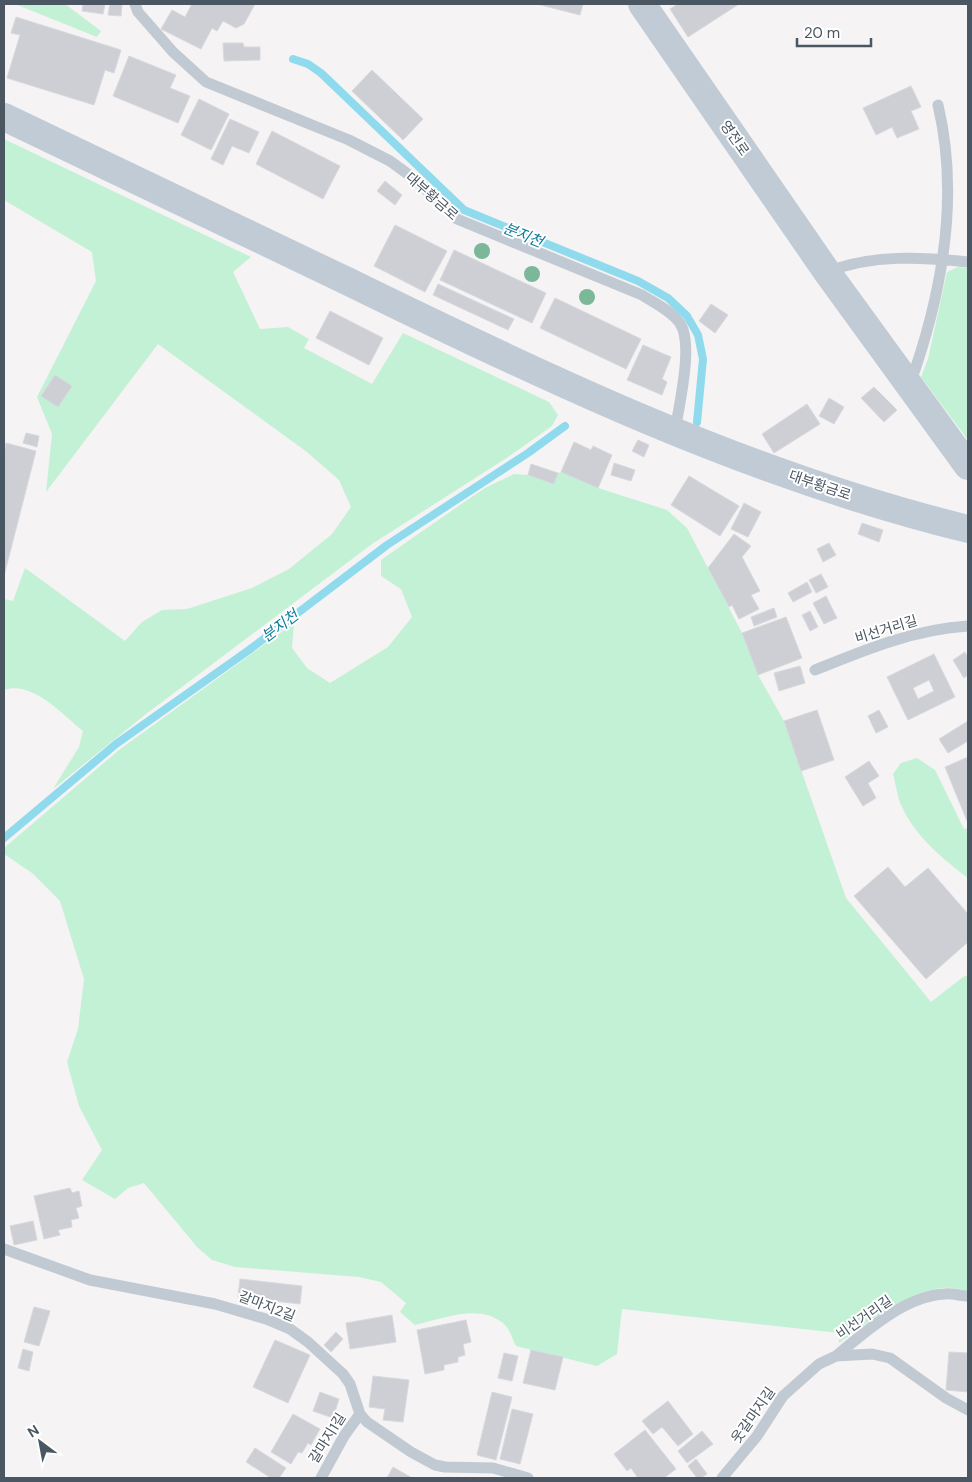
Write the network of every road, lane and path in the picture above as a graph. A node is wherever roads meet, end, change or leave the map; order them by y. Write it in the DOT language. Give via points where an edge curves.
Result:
graph roads {
  1 [pos="135,4"];
  2 [pos="642,4"];
  3 [pos="938,105"];
  4 [pos="4,118"];
  5 [pos="943,259"];
  6 [pos="968,262"];
  7 [pos="827,272"];
  8 [pos="910,385"];
  9 [pos="675,432"];
  10 [pos="968,466"];
  11 [pos="968,529"];
  12 [pos="968,626"];
  13 [pos="815,670"];
  14 [pos="4,1249"];
  15 [pos="968,1296"];
  16 [pos="836,1356"];
  17 [pos="968,1410"];
  18 [pos="360,1414"];
  19 [pos="321,1478"];
  20 [pos="528,1478"];
  21 [pos="722,1478"];
  1 -- 9 [label="lane, 대부황금로" via="138,12 172,52 206,82 357,144 390,161 416,180 457,219 642,295 668,312 681,323 686,340"];
  2 -- 7 [label="main road, 영전로"];
  3 -- 5 [label="lane" via="948,180"];
  4 -- 9 [label="main road, 대부황금로" via="461,337"];
  5 -- 6 [label="lane"];
  5 -- 7 [label="lane" via="865,261"];
  5 -- 8 [label="lane" via="928,329"];
  7 -- 8 [label="main road, 영전로"];
  8 -- 10 [label="main road, 영전로"];
  9 -- 11 [label="main road, 대부황금로" via="831,489"];
  12 -- 13 [label="lane, 비선거리길" via="933,630 894,640"];
  14 -- 18 [label="lane, 갈마지2길" via="90,1280 215,1304 290,1329 343,1374 350,1384"];
  15 -- 16 [label="lane, 비선거리길" via="945,1294 923,1298 895,1312"];
  16 -- 17 [label="lane, 웃갈마지길" via="872,1354 890,1358"];
  16 -- 21 [label="lane, 웃갈마지길" via="819,1364 783,1396 757,1436"];
  18 -- 19 [label="lane, 갈마지1길"];
  18 -- 20 [label="lane, 갈마지2길" via="374,1428 435,1465 493,1468"];
}
